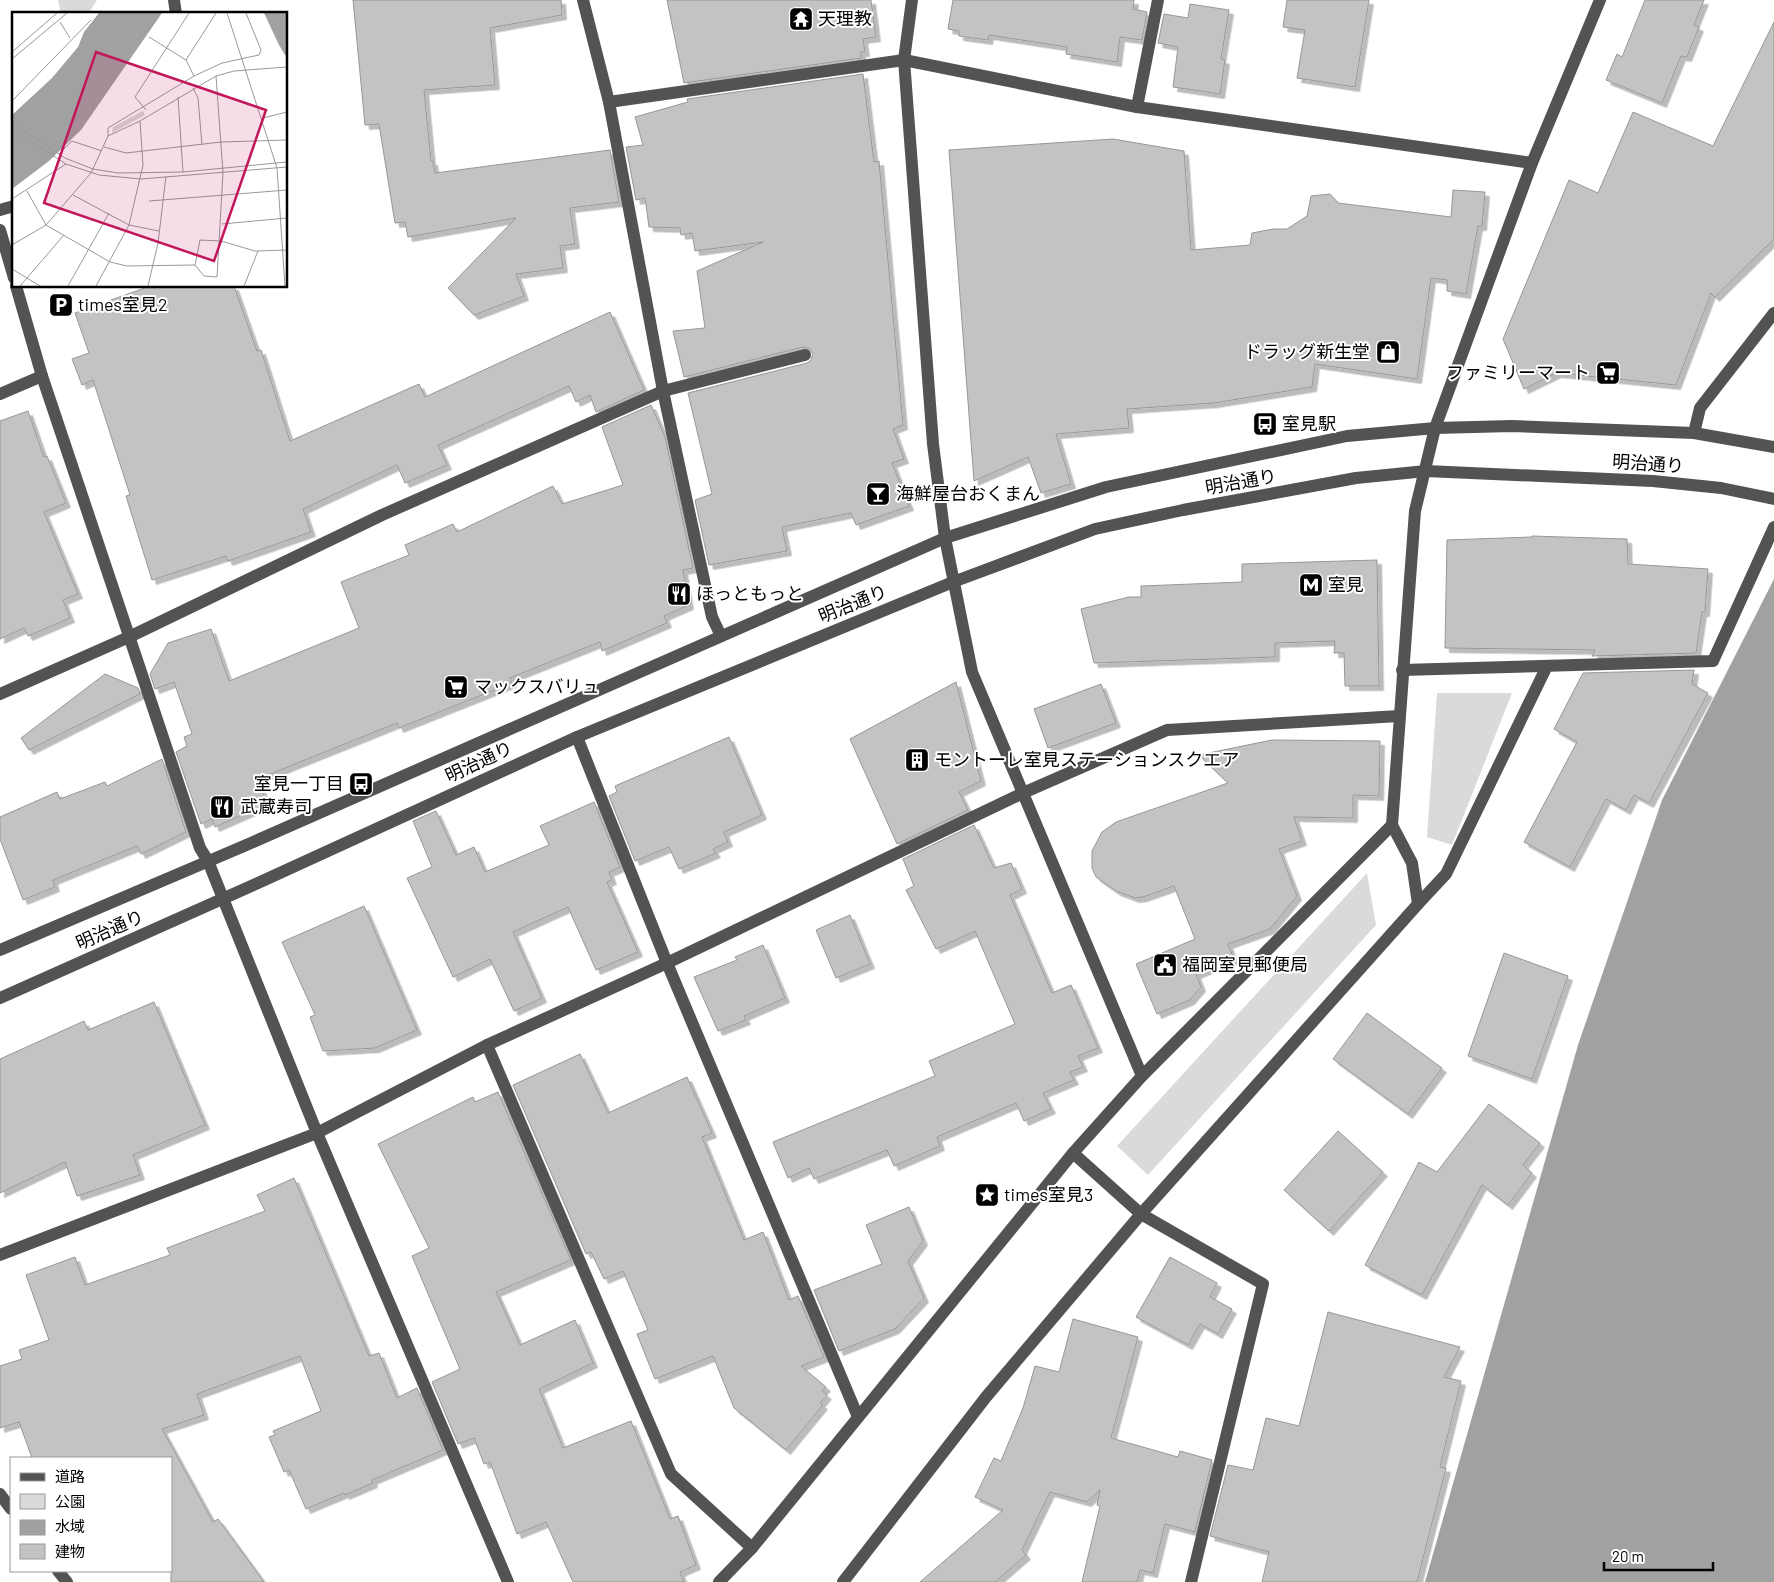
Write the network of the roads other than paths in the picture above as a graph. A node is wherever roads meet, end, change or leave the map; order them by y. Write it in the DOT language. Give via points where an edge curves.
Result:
graph roads {
  1 [pos="583,0"];
  2 [pos="912,0"];
  3 [pos="1158,0"];
  4 [pos="1600,0"];
  5 [pos="904,60"];
  6 [pos="609,102"];
  7 [pos="1138,107"];
  8 [pos="1532,163"];
  9 [pos="0,230"];
  10 [pos="12,271"];
  11 [pos="17,288"];
  12 [pos="1774,313"];
  13 [pos="805,355"];
  14 [pos="42,376"];
  15 [pos="663,391"];
  16 [pos="0,394"];
  17 [pos="1435,428"];
  18 [pos="1694,433"];
  19 [pos="1774,446"];
  20 [pos="1426,471"];
  21 [pos="1774,499"];
  22 [pos="1774,527"];
  23 [pos="945,538"];
  24 [pos="953,582"];
  25 [pos="129,636"];
  26 [pos="721,636"];
  27 [pos="1547,666"];
  28 [pos="1402,670"];
  29 [pos="0,694"];
  30 [pos="1399,716"];
  31 [pos="577,737"];
  32 [pos="1023,793"];
  33 [pos="1392,825"];
  34 [pos="208,861"];
  35 [pos="222,899"];
  36 [pos="1418,904"];
  37 [pos="0,950"];
  38 [pos="668,964"];
  39 [pos="0,998"];
  40 [pos="487,1045"];
  41 [pos="1142,1076"];
  42 [pos="317,1133"];
  43 [pos="1073,1154"];
  44 [pos="1141,1214"];
  45 [pos="0,1256"];
  46 [pos="858,1417"];
  47 [pos="752,1548"];
  48 [pos="59,1572"];
  49 [pos="67,1582"];
  50 [pos="508,1582"];
  51 [pos="719,1582"];
  52 [pos="843,1582"];
  53 [pos="1191,1582"];
  1 -- 6 [label="street"];
  2 -- 5 [label="street"];
  3 -- 7 [label="street"];
  4 -- 8 [label="street"];
  5 -- 6 [label="street"];
  5 -- 7 [label="street"];
  5 -- 23 [label="street" via="933,444"];
  6 -- 15 [label="street"];
  7 -- 8 [label="street"];
  8 -- 17 [label="street"];
  9 -- 10 [label="street"];
  11 -- 14 [label="street"];
  12 -- 18 [label="street" via="1700,408"];
  13 -- 15 [label="street"];
  14 -- 16 [label="street"];
  14 -- 25 [label="street"];
  15 -- 25 [label="street" via="382,515"];
  15 -- 26 [label="street" via="712,617"];
  17 -- 18 [label="street, 明治通り" via="1512,426"];
  17 -- 20 [label="street"];
  17 -- 23 [label="street, 明治通り" via="1348,436 1106,487"];
  18 -- 19 [label="street, 明治通り"];
  20 -- 21 [label="street, 明治通り" via="1653,481 1721,488"];
  20 -- 24 [label="street, 明治通り" via="1356,478 1095,529"];
  20 -- 28 [label="street" via="1415,511"];
  22 -- 27 [label="street" via="1713,661"];
  23 -- 24 [label="street"];
  23 -- 26 [label="street, 明治通り"];
  24 -- 31 [label="street, 明治通り"];
  24 -- 32 [label="street" via="972,672"];
  25 -- 29 [label="street"];
  25 -- 34 [label="street" via="200,848"];
  26 -- 34 [label="street, 明治通り"];
  27 -- 28 [label="street"];
  27 -- 36 [label="street" via="1446,874"];
  28 -- 30 [label="street"];
  30 -- 32 [label="street" via="1167,730"];
  30 -- 33 [label="street"];
  31 -- 35 [label="street, 明治通り"];
  31 -- 38 [label="street"];
  32 -- 38 [label="street"];
  32 -- 41 [label="street"];
  33 -- 36 [label="street" via="1412,863"];
  33 -- 41 [label="street"];
  34 -- 35 [label="street"];
  34 -- 37 [label="street, 明治通り"];
  35 -- 39 [label="street, 明治通り"];
  35 -- 42 [label="street"];
  36 -- 44 [label="street"];
  38 -- 40 [label="street"];
  38 -- 46 [label="street"];
  40 -- 42 [label="street"];
  40 -- 47 [label="street" via="671,1474"];
  41 -- 43 [label="street"];
  42 -- 45 [label="street"];
  42 -- 50 [label="street"];
  43 -- 44 [label="street"];
  43 -- 46 [label="street"];
  44 -- 52 [label="street" via="986,1397"];
  44 -- 53 [label="street" via="1263,1284"];
  46 -- 47 [label="street"];
  47 -- 51 [label="street"];
  48 -- 49 [label="street"];
}
